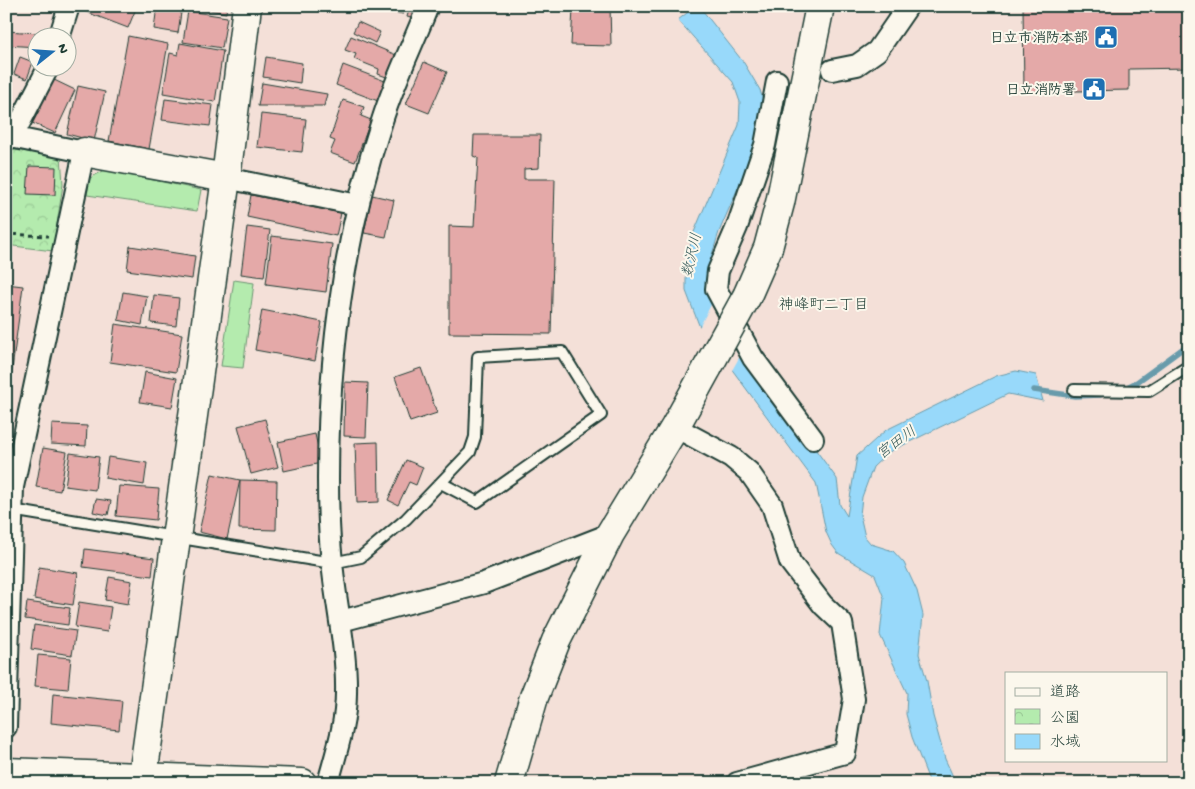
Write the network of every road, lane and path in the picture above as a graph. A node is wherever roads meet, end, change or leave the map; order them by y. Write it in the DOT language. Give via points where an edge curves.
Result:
graph roads {
  1 [pos="70,6"];
  2 [pos="247,6"];
  3 [pos="428,6"];
  4 [pos="820,6"];
  5 [pos="908,6"];
  6 [pos="62,28"];
  7 [pos="832,70"];
  8 [pos="42,78"];
  9 [pos="777,81"];
  10 [pos="10,136"];
  11 [pos="84,152"];
  12 [pos="226,178"];
  13 [pos="358,205"];
  14 [pos="6,234"];
  15 [pos="66,237"];
  16 [pos="1189,366"];
  17 [pos="1074,390"];
  18 [pos="675,427"];
  19 [pos="813,439"];
  20 [pos="13,457"];
  21 [pos="441,483"];
  22 [pos="11,510"];
  23 [pos="610,534"];
  24 [pos="176,538"];
  25 [pos="332,563"];
  26 [pos="8,585"];
  27 [pos="341,621"];
  28 [pos="6,727"];
  29 [pos="6,772"];
  30 [pos="142,780"];
  31 [pos="302,783"];
  32 [pos="328,783"];
  33 [pos="509,783"];
  34 [pos="737,783"];
  1 -- 6 [label="street"];
  2 -- 12 [label="street"];
  3 -- 13 [label="street" via="382,120"];
  4 -- 18 [label="street, bridge" via="768,248 747,296"];
  5 -- 7 [label="street" via="876,51 856,65"];
  8 -- 10 [label="street"];
  9 -- 19 [label="street" via="765,146 718,271 716,289 753,358"];
  10 -- 11 [label="street"];
  11 -- 12 [label="street"];
  11 -- 15 [label="street"];
  12 -- 13 [label="street"];
  12 -- 24 [label="street"];
  13 -- 25 [label="street" via="333,353 328,479"];
  14 -- 15 [label="path"];
  15 -- 20 [label="street"];
  16 -- 17 [label="lane" via="1149,391"];
  18 -- 23 [label="street"];
  18 -- 34 [label="street" via="731,457 749,472 772,504 790,562 823,605 842,623 854,699 845,753"];
  20 -- 22 [label="street"];
  21 -- 21 [label="lane" via="470,452 474,437 478,357 562,352 602,415 477,502"];
  21 -- 25 [label="lane" via="406,519 360,557"];
  22 -- 24 [label="lane"];
  22 -- 26 [label="street"];
  23 -- 27 [label="street" via="484,584"];
  23 -- 33 [label="street" via="556,641 534,697"];
  24 -- 25 [label="lane"];
  24 -- 30 [label="street"];
  25 -- 27 [label="street"];
  26 -- 28 [label="street"];
  27 -- 32 [label="street" via="346,695 342,732"];
  29 -- 30 [label="street"];
  30 -- 31 [label="street"];
}
